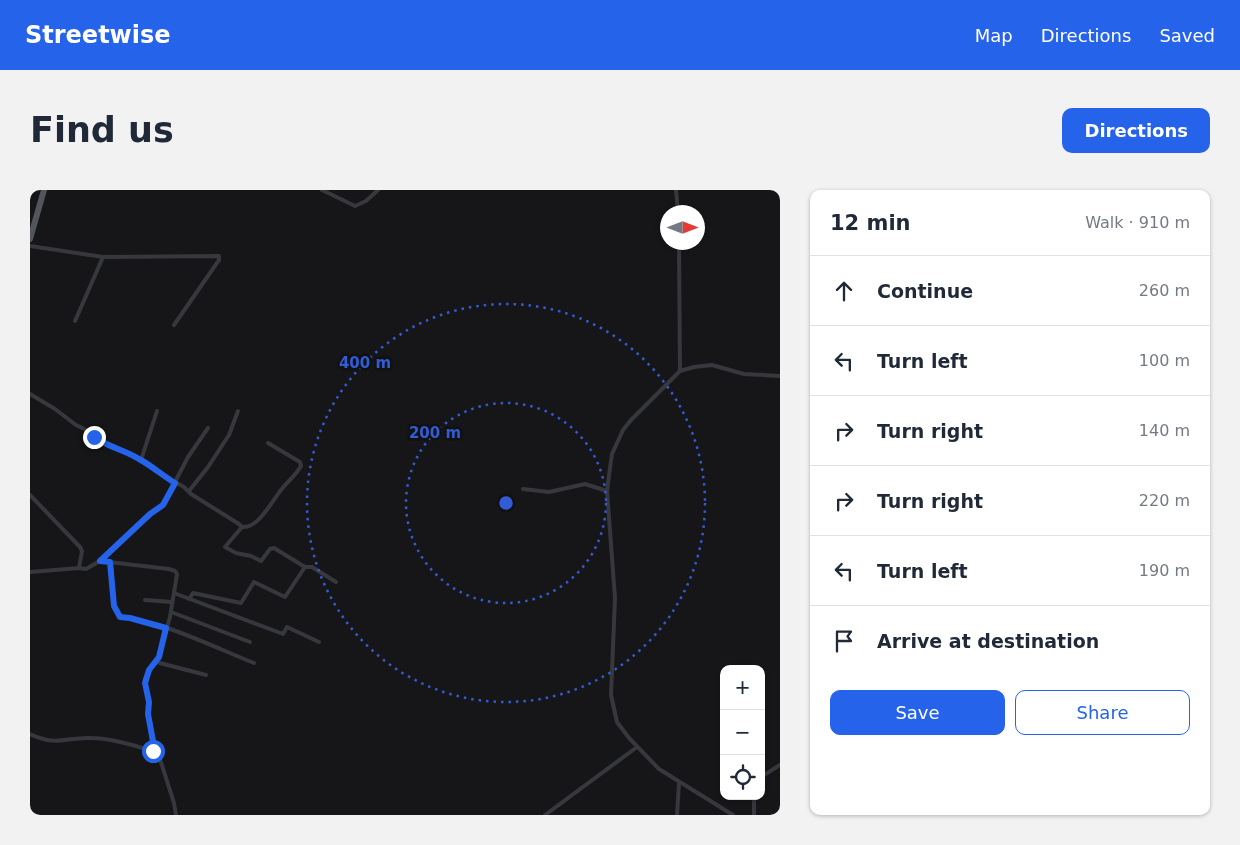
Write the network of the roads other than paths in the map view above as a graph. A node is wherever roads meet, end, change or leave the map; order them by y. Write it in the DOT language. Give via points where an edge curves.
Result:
graph roads {
  1 [pos="44,190"];
  2 [pos="322,190"];
  3 [pos="378,190"];
  4 [pos="676,190"];
  5 [pos="677,205"];
  6 [pos="30,239"];
  7 [pos="30,246"];
  8 [pos="679,250"];
  9 [pos="103,257"];
  10 [pos="75,321"];
  11 [pos="174,325"];
  12 [pos="680,371"];
  13 [pos="780,376"];
  14 [pos="30,394"];
  15 [pos="156,411"];
  16 [pos="238,411"];
  17 [pos="208,428"];
  18 [pos="268,443"];
  19 [pos="141,460"];
  20 [pos="175,483"];
  21 [pos="523,489"];
  22 [pos="189,491"];
  23 [pos="608,491"];
  24 [pos="30,495"];
  25 [pos="242,527"];
  26 [pos="100,561"];
  27 [pos="110,562"];
  28 [pos="305,567"];
  29 [pos="79,568"];
  30 [pos="30,572"];
  31 [pos="336,582"];
  32 [pos="174,593"];
  33 [pos="189,599"];
  34 [pos="145,600"];
  35 [pos="172,602"];
  36 [pos="171,612"];
  37 [pos="166,628"];
  38 [pos="250,642"];
  39 [pos="319,642"];
  40 [pos="156,662"];
  41 [pos="254,663"];
  42 [pos="206,674"];
  43 [pos="30,734"];
  44 [pos="637,747"];
  45 [pos="155,752"];
  46 [pos="780,765"];
  47 [pos="765,774"];
  48 [pos="679,783"];
  49 [pos="754,800"];
  50 [pos="547,814"];
  51 [pos="176,815"];
  52 [pos="677,815"];
  53 [pos="733,815"];
  54 [pos="754,815"];
  1 -- 6 [label="main road"];
  2 -- 3 [label="street" via="355,206"];
  4 -- 5 [label="street"];
  7 -- 9 [label="street"];
  8 -- 12 [label="street"];
  9 -- 10 [label="street"];
  9 -- 11 [label="street" via="219,256"];
  12 -- 13 [label="street" via="712,365 744,374"];
  12 -- 23 [label="street" via="623,430 612,454"];
  14 -- 19 [label="street" via="106,445"];
  15 -- 19 [label="street"];
  16 -- 22 [label="street" via="225,441"];
  17 -- 20 [label="street"];
  18 -- 25 [label="street" via="300,462 301,466 255,522"];
  19 -- 20 [label="street"];
  20 -- 22 [label="street"];
  20 -- 26 [label="street" via="163,505"];
  21 -- 23 [label="street" via="549,492 585,484"];
  22 -- 25 [label="street"];
  23 -- 44 [label="street" via="614,598 612,695 617,722"];
  24 -- 29 [label="street" via="80,547"];
  25 -- 28 [label="street" via="225,546 260,561 274,548"];
  26 -- 27 [label="street"];
  26 -- 29 [label="street" via="86,569"];
  27 -- 32 [label="street" via="175,571 178,579"];
  27 -- 37 [label="street" via="117,614"];
  28 -- 31 [label="street" via="312,567"];
  28 -- 33 [label="street" via="285,597 254,582 241,603 198,593 193,593"];
  29 -- 30 [label="street"];
  32 -- 33 [label="street"];
  32 -- 35 [label="street"];
  33 -- 39 [label="street" via="283,634 287,627"];
  34 -- 35 [label="street"];
  35 -- 36 [label="street"];
  36 -- 37 [label="street"];
  36 -- 38 [label="street"];
  37 -- 40 [label="street"];
  37 -- 41 [label="street"];
  40 -- 42 [label="street"];
  40 -- 45 [label="street" via="145,683"];
  43 -- 45 [label="street" via="53,742 98,738"];
  44 -- 48 [label="street"];
  44 -- 50 [label="street"];
  45 -- 51 [label="street" via="159,756"];
  46 -- 47 [label="street"];
  48 -- 52 [label="street"];
  48 -- 53 [label="street"];
  49 -- 54 [label="street"];
}
